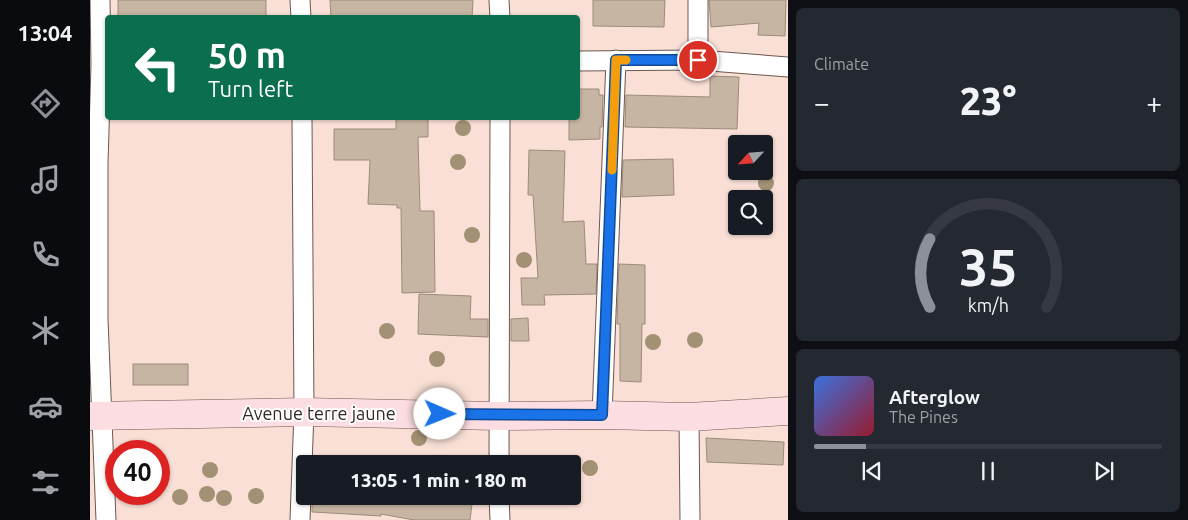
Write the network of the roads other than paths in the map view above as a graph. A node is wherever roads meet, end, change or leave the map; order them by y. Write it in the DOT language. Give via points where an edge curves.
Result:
graph roads {
  1 [pos="100,0"];
  2 [pos="300,0"];
  3 [pos="500,0"];
  4 [pos="698,0"];
  5 [pos="301,15"];
  6 [pos="500,15"];
  7 [pos="616,60"];
  8 [pos="698,60"];
  9 [pos="580,61"];
  10 [pos="100,65"];
  11 [pos="788,67"];
  12 [pos="302,120"];
  13 [pos="500,120"];
  14 [pos="788,411"];
  15 [pos="304,412"];
  16 [pos="602,415"];
  17 [pos="96,416"];
  18 [pos="498,416"];
  19 [pos="689,417"];
  20 [pos="499,455"];
  21 [pos="499,505"];
  22 [pos="106,520"];
  23 [pos="300,520"];
  24 [pos="500,520"];
  25 [pos="690,520"];
  1 -- 10 [label="street"];
  2 -- 5 [label="street"];
  3 -- 6 [label="street"];
  4 -- 8 [label="street"];
  7 -- 8 [label="street"];
  7 -- 9 [label="street"];
  7 -- 16 [label="street"];
  8 -- 11 [label="street"];
  10 -- 17 [label="street"];
  12 -- 15 [label="street"];
  13 -- 18 [label="street"];
  14 -- 19 [label="street, Avenue terre jaune"];
  15 -- 17 [label="street, Avenue terre jaune"];
  15 -- 18 [label="street, Avenue terre jaune"];
  15 -- 23 [label="street"];
  16 -- 18 [label="street, Avenue terre jaune"];
  16 -- 19 [label="street, Avenue terre jaune"];
  17 -- 22 [label="street"];
  18 -- 20 [label="street"];
  19 -- 25 [label="street"];
  21 -- 24 [label="street"];
}
